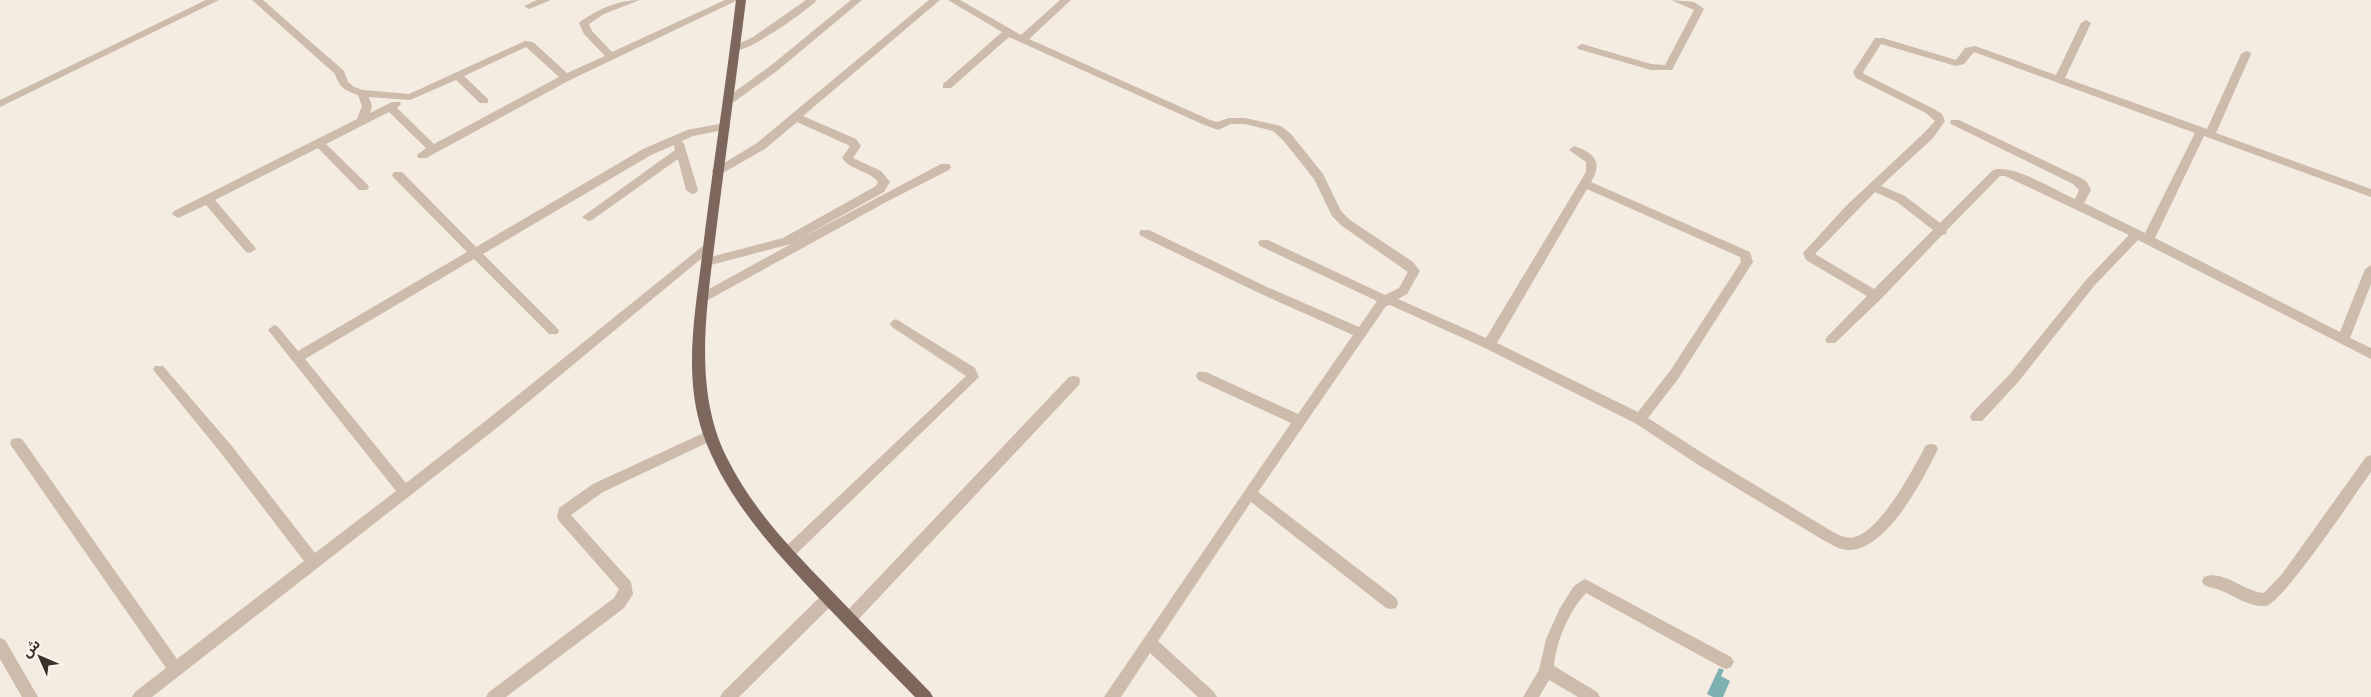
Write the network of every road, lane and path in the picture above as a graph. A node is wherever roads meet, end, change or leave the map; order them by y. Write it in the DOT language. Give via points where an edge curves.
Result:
graph roads {
  1 [pos="214,0"];
  2 [pos="257,0"];
  3 [pos="546,0"];
  4 [pos="634,0"];
  5 [pos="733,0"];
  6 [pos="741,0"];
  7 [pos="812,0"];
  8 [pos="857,0"];
  9 [pos="935,0"];
  10 [pos="953,0"];
  11 [pos="1066,0"];
  12 [pos="1676,0"];
  13 [pos="529,6"];
  14 [pos="2086,23"];
  15 [pos="1008,32"];
  16 [pos="1022,40"];
  17 [pos="1582,47"];
  18 [pos="736,49"];
  19 [pos="2246,54"];
  20 [pos="611,57"];
  21 [pos="457,75"];
  22 [pos="566,78"];
  23 [pos="2059,79"];
  24 [pos="947,86"];
  25 [pos="362,93"];
  26 [pos="410,97"];
  27 [pos="730,100"];
  28 [pos="484,102"];
  29 [pos="0,104"];
  30 [pos="390,107"];
  31 [pos="796,117"];
  32 [pos="362,121"];
  33 [pos="1954,122"];
  34 [pos="725,127"];
  35 [pos="2206,132"];
  36 [pos="677,138"];
  37 [pos="319,143"];
  38 [pos="433,149"];
  39 [pos="1574,150"];
  40 [pos="681,151"];
  41 [pos="422,155"];
  42 [pos="945,167"];
  43 [pos="717,171"];
  44 [pos="398,175"];
  45 [pos="1585,184"];
  46 [pos="362,187"];
  47 [pos="1873,187"];
  48 [pos="692,190"];
  49 [pos="2371,192"];
  50 [pos="207,199"];
  51 [pos="2078,204"];
  52 [pos="178,214"];
  53 [pos="588,217"];
  54 [pos="1942,231"];
  55 [pos="1145,233"];
  56 [pos="2137,234"];
  57 [pos="2148,240"];
  58 [pos="1264,243"];
  59 [pos="250,249"];
  60 [pos="474,253"];
  61 [pos="708,255"];
  62 [pos="2370,272"];
  63 [pos="1876,296"];
  64 [pos="704,297"];
  65 [pos="1386,300"];
  66 [pos="896,324"];
  67 [pos="274,330"];
  68 [pos="553,331"];
  69 [pos="1360,333"];
  70 [pos="2343,339"];
  71 [pos="1831,340"];
  72 [pos="1488,344"];
  73 [pos="2371,354"];
  74 [pos="296,358"];
  75 [pos="160,368"];
  76 [pos="1202,376"];
  77 [pos="1074,381"];
  78 [pos="1977,417"];
  79 [pos="1640,419"];
  80 [pos="1300,421"];
  81 [pos="710,435"];
  82 [pos="17,444"];
  83 [pos="1932,449"];
  84 [pos="2371,461"];
  85 [pos="404,491"];
  86 [pos="1250,493"];
  87 [pos="787,554"];
  88 [pos="314,562"];
  89 [pos="2209,580"];
  90 [pos="829,598"];
  91 [pos="1391,603"];
  92 [pos="849,619"];
  93 [pos="1150,643"];
  94 [pos="0,645"];
  95 [pos="1726,662"];
  96 [pos="175,669"];
  97 [pos="1546,672"];
  98 [pos="30,697"];
  99 [pos="140,697"];
  100 [pos="494,697"];
  101 [pos="728,697"];
  102 [pos="925,697"];
  103 [pos="1112,697"];
  104 [pos="1209,697"];
  105 [pos="1531,697"];
  106 [pos="1592,697"];
  1 -- 29 [label="street"];
  2 -- 25 [label="street" via="340,73 350,90"];
  3 -- 13 [label="street"];
  4 -- 20 [label="street" via="601,12 584,23"];
  5 -- 20 [label="street"];
  6 -- 18 [label="main road"];
  7 -- 18 [label="street" via="757,40"];
  8 -- 27 [label="street"];
  9 -- 31 [label="street"];
  10 -- 15 [label="street"];
  11 -- 16 [label="street"];
  12 -- 17 [label="street" via="1699,9 1668,68 1652,67"];
  14 -- 23 [label="street"];
  15 -- 16 [label="street"];
  15 -- 24 [label="street"];
  16 -- 65 [label="street" via="1206,122 1218,126 1244,121 1277,128 1313,170 1336,213 1414,271 1403,291"];
  18 -- 27 [label="main road"];
  19 -- 35 [label="street"];
  20 -- 22 [label="street"];
  21 -- 22 [label="street" via="529,44"];
  21 -- 26 [label="street"];
  21 -- 28 [label="street"];
  22 -- 38 [label="street"];
  23 -- 35 [label="street"];
  23 -- 47 [label="street" via="1975,49 1969,50 1960,62 1951,62 1879,40 1858,72 1860,76 1930,111 1940,121"];
  25 -- 26 [label="street"];
  25 -- 32 [label="street" via="366,106"];
  26 -- 30 [label="street"];
  27 -- 34 [label="main road"];
  30 -- 32 [label="street"];
  30 -- 38 [label="street"];
  31 -- 43 [label="street" via="761,146"];
  31 -- 61 [label="street" via="852,142 856,146 847,158 880,176 884,182 880,189 787,241"];
  32 -- 37 [label="street"];
  33 -- 51 [label="street" via="2078,181 2085,190"];
  34 -- 36 [label="street"];
  34 -- 43 [label="main road"];
  35 -- 49 [label="street"];
  35 -- 57 [label="street"];
  36 -- 40 [label="street"];
  36 -- 60 [label="street"];
  37 -- 46 [label="street"];
  37 -- 50 [label="street"];
  38 -- 41 [label="street"];
  39 -- 45 [label="street" via="1594,164"];
  40 -- 48 [label="street"];
  40 -- 53 [label="street"];
  42 -- 64 [label="street"];
  43 -- 61 [label="main road"];
  44 -- 60 [label="street"];
  45 -- 72 [label="street"];
  45 -- 79 [label="street" via="1746,255 1747,262 1742,272 1674,375"];
  47 -- 54 [label="street" via="1901,199"];
  47 -- 63 [label="street" via="1809,253 1810,258"];
  50 -- 52 [label="street"];
  50 -- 59 [label="street"];
  51 -- 54 [label="street" via="2001,172"];
  51 -- 56 [label="street"];
  54 -- 63 [label="street"];
  55 -- 69 [label="street"];
  56 -- 57 [label="street"];
  56 -- 78 [label="street"];
  57 -- 70 [label="street"];
  58 -- 65 [label="street"];
  60 -- 68 [label="street"];
  60 -- 74 [label="street"];
  61 -- 64 [label="main road"];
  61 -- 85 [label="street"];
  62 -- 70 [label="street"];
  63 -- 71 [label="street"];
  64 -- 81 [label="main road" via="698,343 699,390"];
  65 -- 69 [label="street"];
  65 -- 72 [label="street"];
  66 -- 87 [label="street" via="971,371 973,377"];
  67 -- 74 [label="street"];
  69 -- 80 [label="street"];
  70 -- 73 [label="street"];
  72 -- 79 [label="street"];
  74 -- 85 [label="street"];
  75 -- 88 [label="street"];
  76 -- 80 [label="street"];
  77 -- 92 [label="street"];
  79 -- 83 [label="street" via="1828,536 1850,544 1862,542 1872,535 1891,513"];
  80 -- 86 [label="street"];
  81 -- 87 [label="main road" via="747,504"];
  81 -- 100 [label="street" via="598,488 564,512 564,517 626,587 626,594 619,603"];
  82 -- 96 [label="street"];
  84 -- 89 [label="street" via="2287,578 2267,600 2259,600"];
  85 -- 88 [label="street"];
  86 -- 91 [label="street"];
  86 -- 93 [label="street"];
  87 -- 90 [label="main road"];
  88 -- 96 [label="street"];
  90 -- 92 [label="main road"];
  90 -- 101 [label="street"];
  92 -- 102 [label="main road"];
  93 -- 103 [label="street"];
  93 -- 104 [label="street"];
  94 -- 98 [label="street"];
  95 -- 97 [label="street" via="1585,585 1576,594 1552,646"];
  96 -- 99 [label="street"];
  97 -- 105 [label="street"];
  97 -- 106 [label="street"];
}
